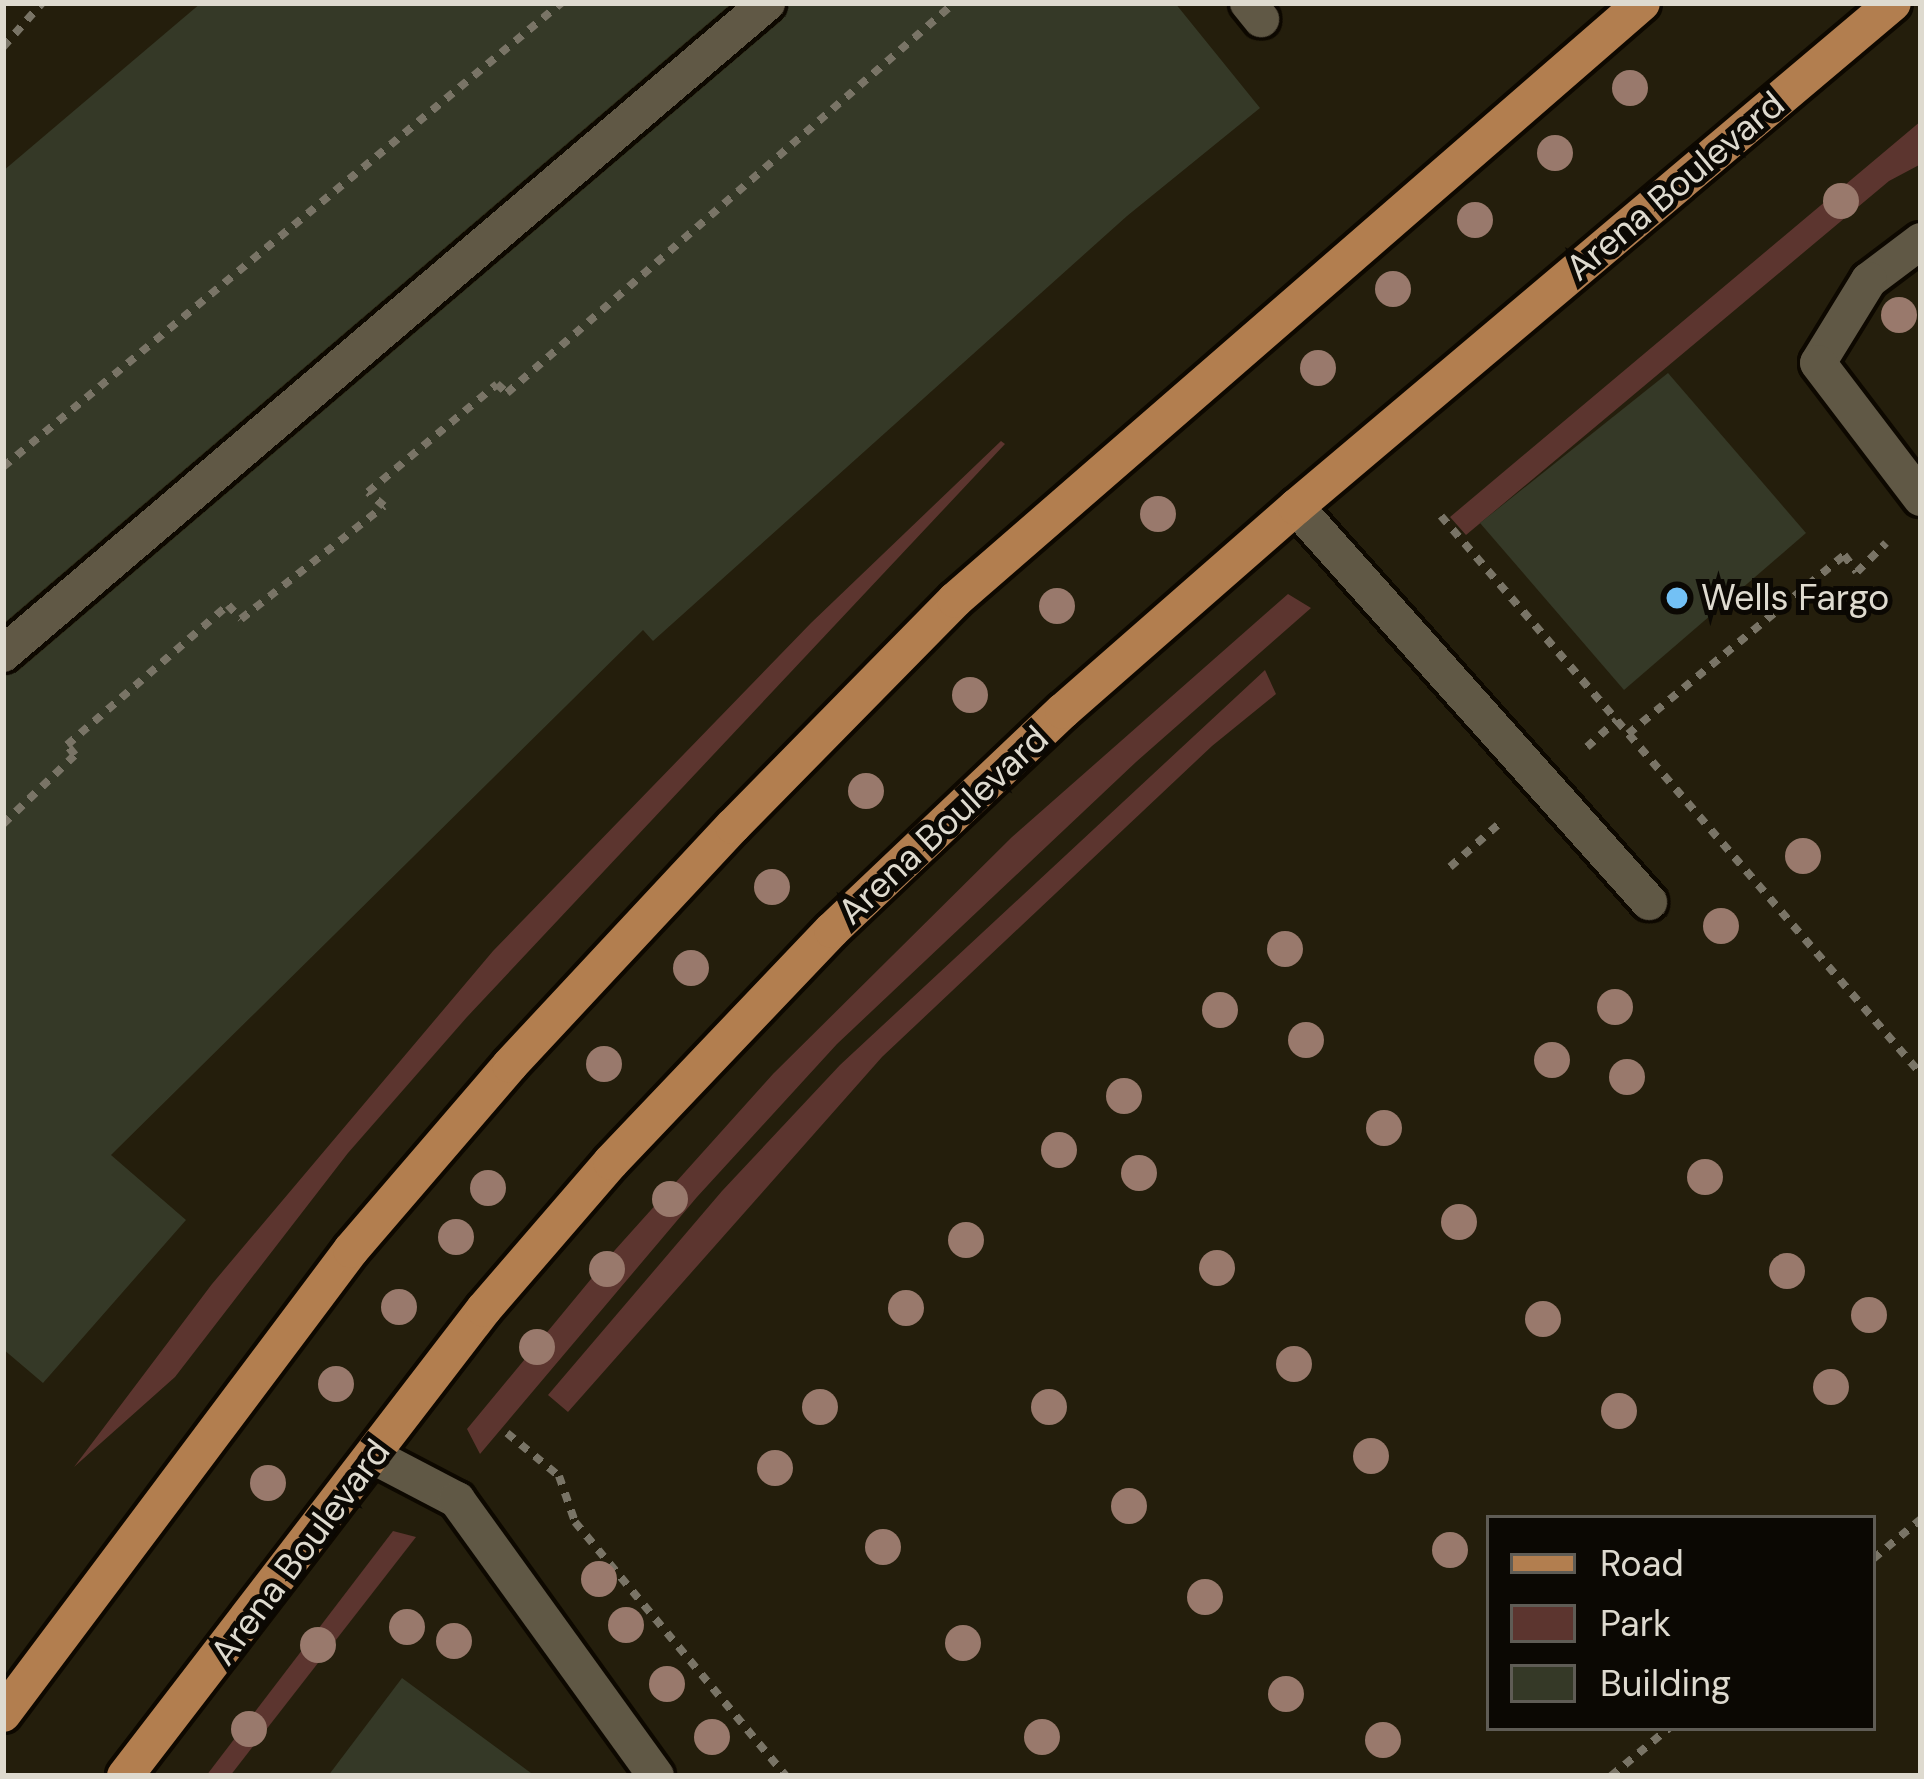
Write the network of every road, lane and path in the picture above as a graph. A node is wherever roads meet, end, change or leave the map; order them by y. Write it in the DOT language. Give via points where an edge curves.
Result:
graph roads {
  1 [pos="42,3"];
  2 [pos="561,3"];
  3 [pos="767,3"];
  4 [pos="954,3"];
  5 [pos="1642,3"];
  6 [pos="1893,3"];
  7 [pos="3,47"];
  8 [pos="1921,242"];
  9 [pos="3,467"];
  10 [pos="1921,498"];
  11 [pos="1296,507"];
  12 [pos="1441,516"];
  13 [pos="1874,531"];
  14 [pos="3,654"];
  15 [pos="1628,734"];
  16 [pos="3,824"];
  17 [pos="1649,902"];
  18 [pos="1921,1074"];
  19 [pos="507,1433"];
  20 [pos="374,1456"];
  21 [pos="1921,1520"];
  22 [pos="1876,1557"];
  23 [pos="3,1714"];
  24 [pos="1666,1731"];
  25 [pos="125,1776"];
  26 [pos="656,1776"];
  27 [pos="786,1776"];
  28 [pos="1612,1776"];
  1 -- 7 [label="path"];
  2 -- 9 [label="path"];
  3 -- 14 [label="lane"];
  4 -- 16 [label="path" via="506,393 497,385 368,492 384,506 241,619 228,604 67,745 75,755"];
  5 -- 23 [label="main road" via="955,599 733,826 351,1250"];
  6 -- 11 [label="main road, Arena Boulevard"];
  8 -- 10 [label="lane" via="1869,280 1818,363"];
  11 -- 17 [label="lane"];
  11 -- 20 [label="main road, Arena Boulevard" via="1063,711 832,930 611,1162 484,1309"];
  12 -- 15 [label="path"];
  13 -- 15 [label="path" via="1888,546 1873,559 1857,572 1844,554"];
  15 -- 18 [label="path"];
  19 -- 27 [label="path" via="559,1476 575,1522"];
  20 -- 25 [label="main road, Arena Boulevard"];
  20 -- 26 [label="lane" via="457,1500"];
  21 -- 22 [label="path"];
  24 -- 28 [label="path"];
}
